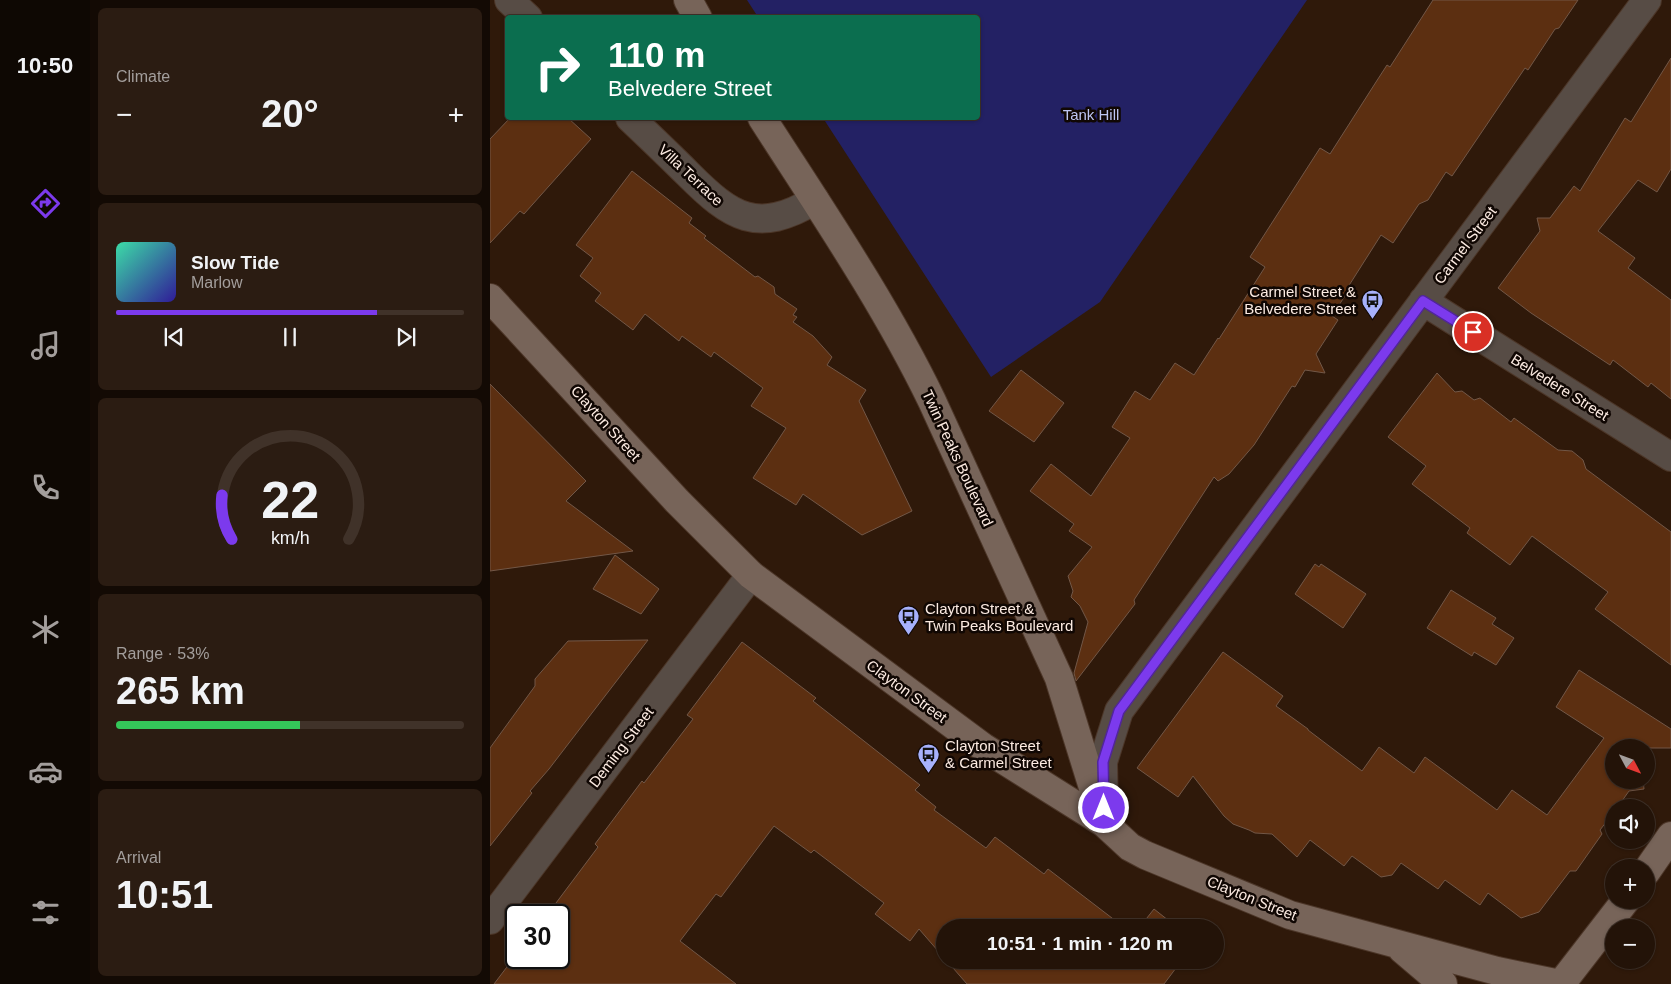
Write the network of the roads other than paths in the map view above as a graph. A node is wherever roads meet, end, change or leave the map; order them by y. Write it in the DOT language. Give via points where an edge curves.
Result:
graph roads {
  1 [pos="509,0"];
  2 [pos="688,0"];
  3 [pos="1647,0"];
  4 [pos="525,15"];
  5 [pos="696,15"];
  6 [pos="632,120"];
  7 [pos="763,120"];
  8 [pos="815,200"];
  9 [pos="490,298"];
  10 [pos="1423,301"];
  11 [pos="1671,457"];
  12 [pos="751,575"];
  13 [pos="1104,823"];
  14 [pos="1671,836"];
  15 [pos="1655,859"];
  16 [pos="1619,909"];
  17 [pos="490,920"];
  18 [pos="1397,945"];
  19 [pos="1443,984"];
  20 [pos="1560,984"];
  1 -- 4 [label="street"];
  2 -- 5 [label="main road"];
  3 -- 10 [label="street, Carmel Street"];
  6 -- 8 [label="street, Villa Terrace" via="710,196 734,214 763,219 782,216"];
  7 -- 8 [label="main road, Twin Peaks Boulevard"];
  8 -- 13 [label="main road, Twin Peaks Boulevard" via="897,332 948,436 1058,678"];
  9 -- 12 [label="main road, Clayton Street" via="677,501"];
  10 -- 11 [label="street, Belvedere Street"];
  10 -- 13 [label="street, Carmel Street" via="1119,711 1103,762"];
  12 -- 13 [label="main road, Clayton Street" via="983,747"];
  12 -- 17 [label="street, Deming Street"];
  13 -- 18 [label="main road, Clayton Street" via="1130,846 1146,855 1272,908"];
  14 -- 15 [label="main road"];
  16 -- 20 [label="main road"];
  18 -- 19 [label="main road"];
  18 -- 20 [label="main road, Clayton Street"];
}
